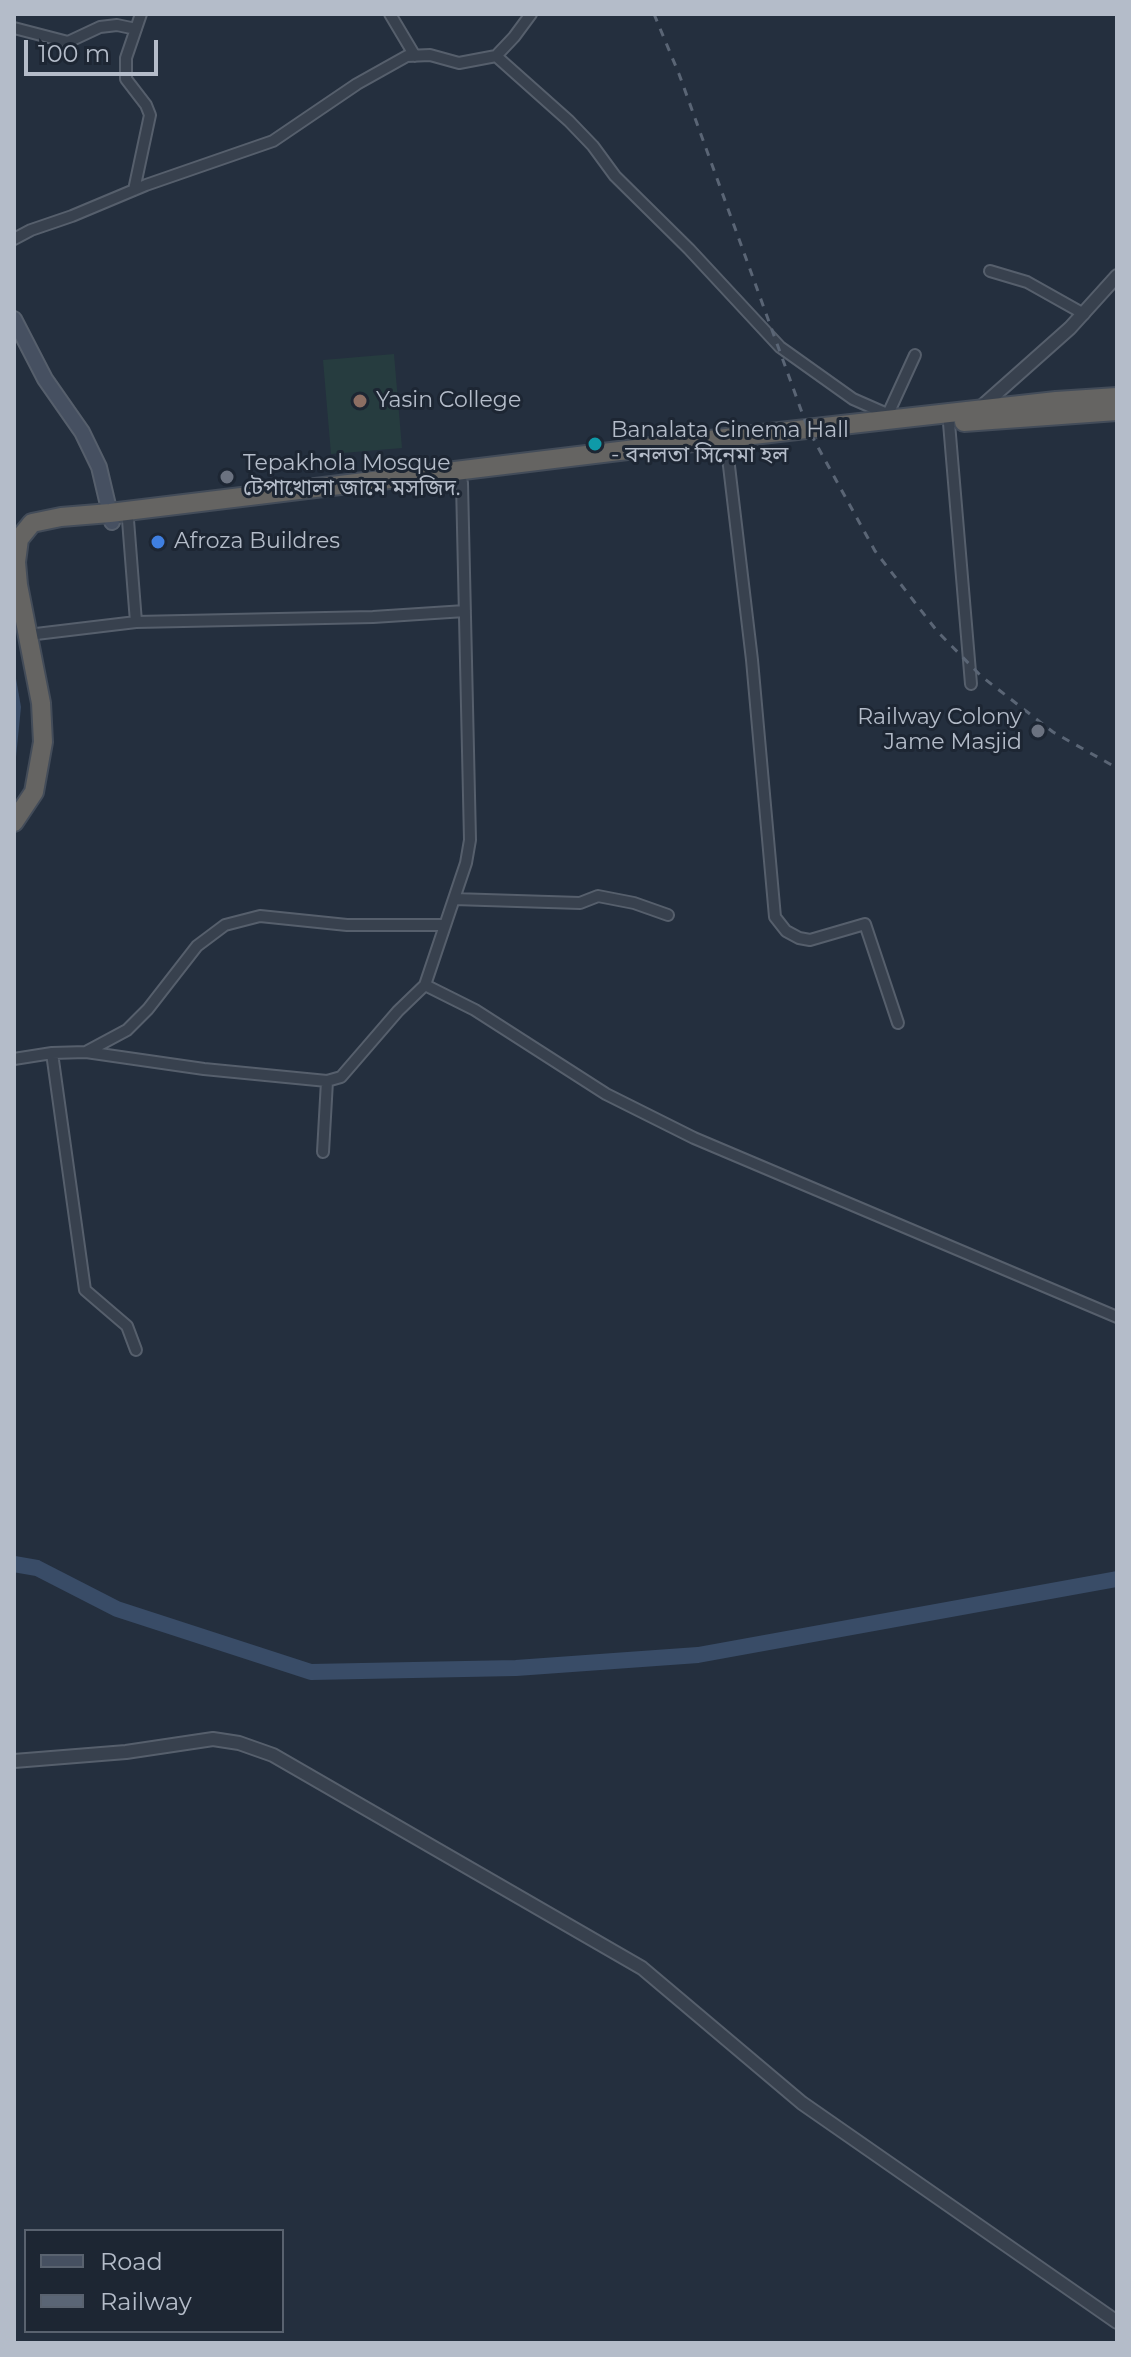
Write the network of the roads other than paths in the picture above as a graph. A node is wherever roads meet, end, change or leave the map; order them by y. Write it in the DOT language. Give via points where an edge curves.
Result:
graph roads {
  1 [pos="141,14"];
  2 [pos="390,14"];
  3 [pos="531,14"];
  4 [pos="14,28"];
  5 [pos="136,29"];
  6 [pos="415,56"];
  7 [pos="496,56"];
  8 [pos="134,190"];
  9 [pos="14,239"];
  10 [pos="990,271"];
  11 [pos="1117,276"];
  12 [pos="1084,314"];
  13 [pos="14,319"];
  14 [pos="915,355"];
  15 [pos="1117,397"];
  16 [pos="1117,411"];
  17 [pos="894,416"];
  18 [pos="978,416"];
  19 [pos="949,423"];
  20 [pos="727,449"];
  21 [pos="557,465"];
  22 [pos="460,477"];
  23 [pos="117,518"];
  24 [pos="16,532"];
  25 [pos="465,611"];
  26 [pos="136,622"];
  27 [pos="36,634"];
  28 [pos="971,684"];
  29 [pos="47,743"];
  30 [pos="14,822"];
  31 [pos="14,833"];
  32 [pos="454,899"];
  33 [pos="668,915"];
  34 [pos="445,925"];
  35 [pos="425,985"];
  36 [pos="898,1023"];
  37 [pos="86,1052"];
  38 [pos="52,1053"];
  39 [pos="14,1059"];
  40 [pos="327,1081"];
  41 [pos="323,1152"];
  42 [pos="1117,1317"];
  43 [pos="136,1350"];
  44 [pos="14,1761"];
  45 [pos="1117,2322"];
  1 -- 5 [label="street"];
  2 -- 6 [label="street"];
  3 -- 7 [label="street"];
  4 -- 5 [label="street" via="68,42 100,27"];
  5 -- 8 [label="street" via="126,58 126,79 150,115"];
  6 -- 7 [label="street" via="459,63"];
  6 -- 8 [label="street" via="357,84 273,141"];
  7 -- 17 [label="street" via="569,121 780,347 853,399"];
  8 -- 9 [label="street"];
  10 -- 12 [label="street" via="1027,282"];
  11 -- 12 [label="street"];
  12 -- 18 [label="street"];
  13 -- 23 [label="main road" via="45,379 82,432"];
  14 -- 17 [label="street"];
  15 -- 18 [label="highway"];
  16 -- 18 [label="highway"];
  17 -- 18 [label="highway"];
  17 -- 21 [label="highway"];
  18 -- 19 [label="highway"];
  19 -- 20 [label="highway"];
  19 -- 28 [label="street"];
  20 -- 21 [label="highway"];
  20 -- 36 [label="street" via="775,917 786,931 810,940 865,924"];
  21 -- 22 [label="highway"];
  22 -- 23 [label="highway"];
  22 -- 25 [label="street"];
  23 -- 24 [label="highway" via="61,517"];
  23 -- 26 [label="street"];
  23 -- 27 [label="highway" via="62,524 30,537 24,561"];
  24 -- 29 [label="highway" via="18,585"];
  25 -- 26 [label="street"];
  25 -- 32 [label="street" via="470,840"];
  26 -- 27 [label="street"];
  27 -- 29 [label="highway" via="49,702"];
  29 -- 30 [label="highway" via="34,792"];
  29 -- 31 [label="highway" via="41,795"];
  32 -- 33 [label="street" via="580,903 598,896"];
  32 -- 34 [label="street"];
  34 -- 35 [label="street"];
  34 -- 37 [label="street" via="347,925 260,916 225,925 197,946 127,1030"];
  35 -- 40 [label="street" via="341,1077"];
  35 -- 42 [label="street" via="475,1010 606,1094 694,1138"];
  37 -- 38 [label="street"];
  37 -- 40 [label="street"];
  38 -- 39 [label="street"];
  38 -- 43 [label="street" via="85,1290 127,1326"];
  40 -- 41 [label="street"];
  44 -- 45 [label="street" via="213,1739 273,1755 642,1968 802,2103"];
}
